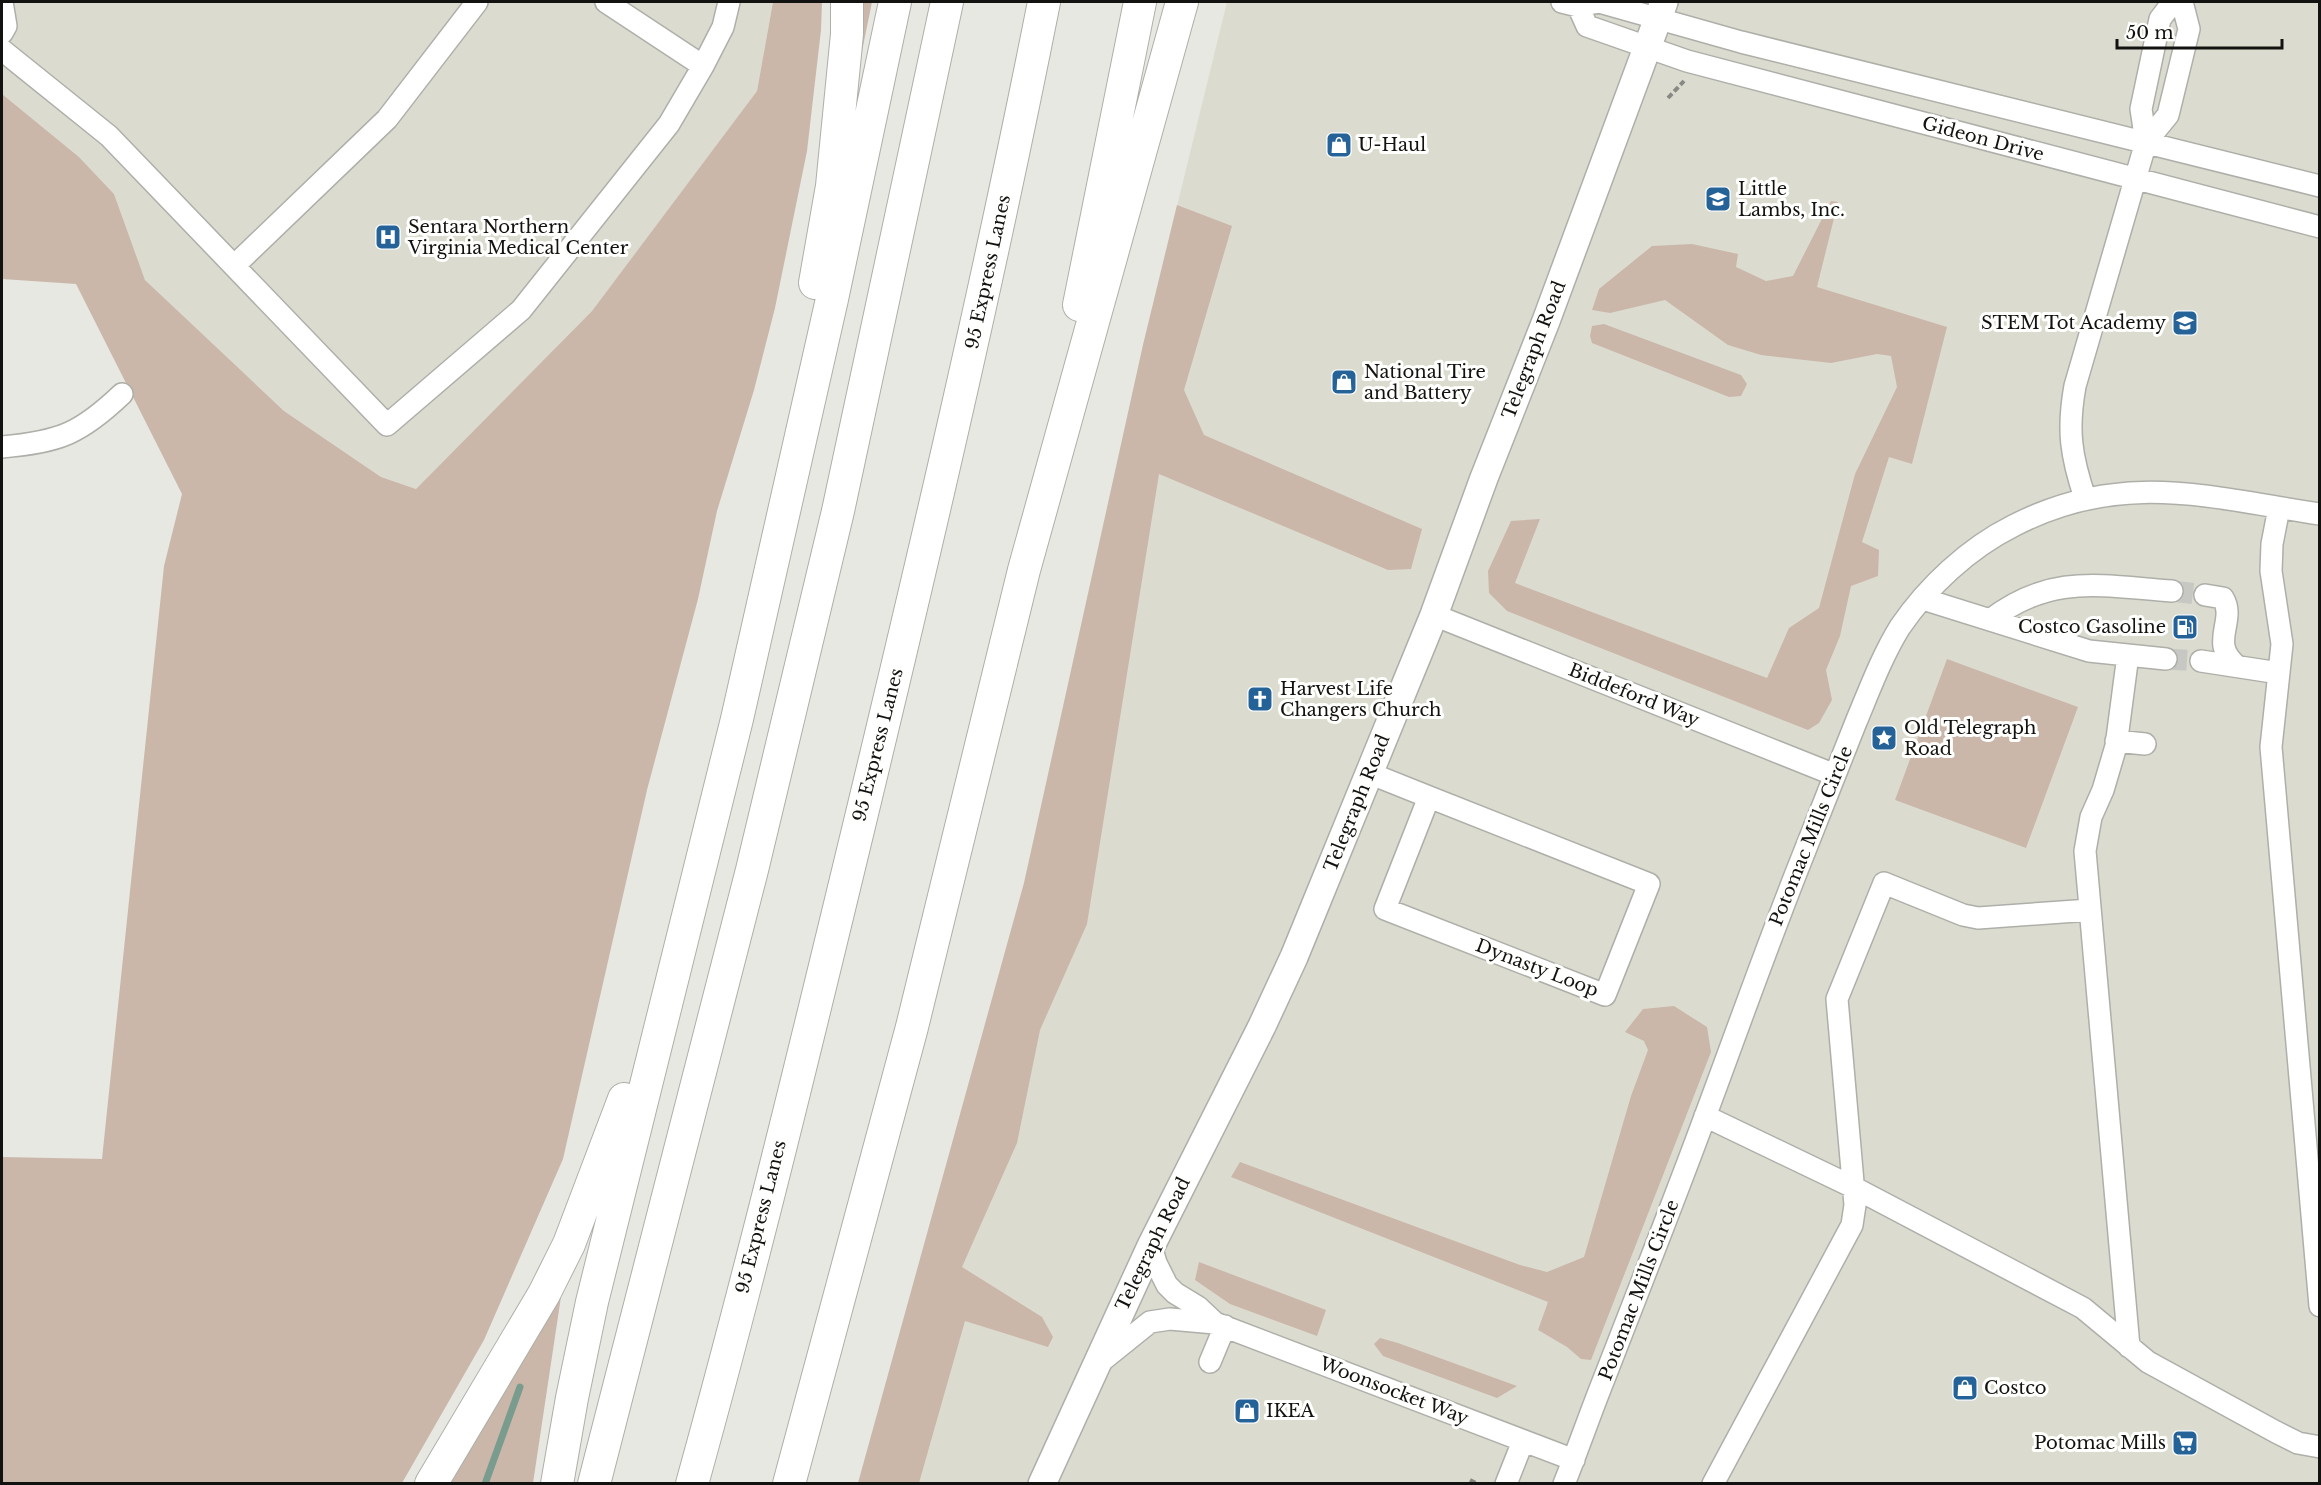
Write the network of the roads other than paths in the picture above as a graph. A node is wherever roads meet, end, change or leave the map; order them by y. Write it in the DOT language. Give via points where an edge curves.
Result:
graph roads {
  1 [pos="2,2"];
  2 [pos="477,2"];
  3 [pos="606,2"];
  4 [pos="729,2"];
  5 [pos="848,2"];
  6 [pos="895,2"];
  7 [pos="947,2"];
  8 [pos="1044,2"];
  9 [pos="1140,2"];
  10 [pos="1182,2"];
  11 [pos="2173,2"];
  12 [pos="2182,2"];
  13 [pos="1570,4"];
  14 [pos="1661,10"];
  15 [pos="2,33"];
  16 [pos="1647,47"];
  17 [pos="2,50"];
  18 [pos="703,66"];
  19 [pos="2146,142"];
  20 [pos="2134,178"];
  21 [pos="2319,186"];
  22 [pos="2319,227"];
  23 [pos="234,266"];
  24 [pos="122,394"];
  25 [pos="2,447"];
  26 [pos="2085,498"];
  27 [pos="2279,508"];
  28 [pos="2319,514"];
  29 [pos="783,516"];
  30 [pos="1024,570"];
  31 [pos="2172,591"];
  32 [pos="2205,595"];
  33 [pos="1923,599"];
  34 [pos="1434,615"];
  35 [pos="1990,620"];
  36 [pos="2128,655"];
  37 [pos="2166,659"];
  38 [pos="2201,661"];
  39 [pos="2237,666"];
  40 [pos="2279,673"];
  41 [pos="2116,741"];
  42 [pos="2145,744"];
  43 [pos="1369,773"];
  44 [pos="1835,775"];
  45 [pos="1429,797"];
  46 [pos="2090,910"];
  47 [pos="680,946"];
  48 [pos="1705,1116"];
  49 [pos="1853,1187"];
  50 [pos="1151,1246"];
  51 [pos="2319,1306"];
  52 [pos="1220,1324"];
  53 [pos="2129,1347"];
  54 [pos="1210,1362"];
  55 [pos="1094,1367"];
  56 [pos="1523,1441"];
  57 [pos="2319,1447"];
  58 [pos="1574,1460"];
  59 [pos="431,1484"];
  60 [pos="557,1484"];
  61 [pos="594,1484"];
  62 [pos="692,1484"];
  63 [pos="789,1484"];
  64 [pos="1042,1484"];
  65 [pos="1506,1484"];
  66 [pos="1564,1484"];
  67 [pos="1713,1484"];
  1 -- 15 [label="street" via="6,26"];
  2 -- 23 [label="street" via="387,119"];
  3 -- 18 [label="street"];
  4 -- 18 [label="street" via="723,27"];
  5 -- 29 [label="highway" via="832,186"];
  6 -- 29 [label="highway"];
  7 -- 61 [label="highway" via="836,523 752,870"];
  8 -- 62 [label="highway, 95 Express Lanes" via="985,292 931,527 827,958"];
  9 -- 30 [label="highway"];
  10 -- 30 [label="highway"];
  11 -- 19 [label="street" via="2160,19 2141,109"];
  12 -- 19 [label="street" via="2189,29 2168,115"];
  13 -- 14 [label="street, Gideon Drive" via="1599,2"];
  13 -- 16 [label="street, Gideon Drive" via="1587,26"];
  14 -- 16 [label="main road, Telegraph Road"];
  14 -- 19 [label="street, Gideon Drive" via="1741,42"];
  16 -- 20 [label="street, Gideon Drive" via="1714,69"];
  16 -- 34 [label="main road, Telegraph Road"];
  17 -- 23 [label="street" via="109,136"];
  18 -- 23 [label="street" via="669,124 521,310 387,425"];
  19 -- 20 [label="street"];
  19 -- 21 [label="street, Gideon Drive"];
  20 -- 22 [label="street, Gideon Drive"];
  20 -- 26 [label="street" via="2071,409 2070,440"];
  24 -- 25 [label="street" via="97,418 73,433"];
  26 -- 27 [label="street, Potomac Mills Circle" via="2139,491 2178,492"];
  26 -- 33 [label="street, Potomac Mills Circle" via="2010,527 1975,550"];
  27 -- 28 [label="street, Potomac Mills Circle"];
  27 -- 40 [label="street" via="2271,571 2282,644"];
  29 -- 47 [label="highway"];
  30 -- 63 [label="highway" via="912,1027"];
  31 -- 35 [label="street" via="2065,586 2024,598"];
  32 -- 39 [label="street" via="2223,598 2227,606 2226,658"];
  33 -- 35 [label="street"];
  33 -- 44 [label="street, Potomac Mills Circle" via="1894,640"];
  34 -- 43 [label="main road, Telegraph Road"];
  34 -- 44 [label="street, Biddeford Way"];
  35 -- 36 [label="street" via="2089,651"];
  36 -- 37 [label="street"];
  36 -- 41 [label="street"];
  38 -- 39 [label="street"];
  39 -- 40 [label="street"];
  40 -- 51 [label="street" via="2271,747"];
  41 -- 42 [label="street"];
  41 -- 46 [label="street" via="2091,817 2085,851"];
  43 -- 45 [label="street, Dynasty Loop"];
  43 -- 50 [label="main road, Telegraph Road" via="1283,983"];
  44 -- 48 [label="street, Potomac Mills Circle"];
  45 -- 45 [label="street, Dynasty Loop" via="1649,884 1605,995 1384,909"];
  46 -- 49 [label="street" via="1978,918 1884,883 1838,999"];
  46 -- 53 [label="street"];
  47 -- 59 [label="highway" via="569,1244 544,1294"];
  47 -- 60 [label="highway" via="592,1302"];
  48 -- 49 [label="street"];
  48 -- 58 [label="street, Potomac Mills Circle"];
  49 -- 53 [label="street" via="2083,1308"];
  49 -- 67 [label="street" via="1854,1216 1846,1240"];
  50 -- 52 [label="street, Woonsocket Way" via="1167,1285"];
  50 -- 55 [label="main road, Telegraph Road"];
  52 -- 54 [label="street"];
  52 -- 55 [label="street, Woonsocket Way" via="1170,1319 1150,1322"];
  52 -- 56 [label="street, Woonsocket Way"];
  53 -- 57 [label="street" via="2148,1362 2276,1432 2298,1443"];
  55 -- 64 [label="main road, Telegraph Road"];
  56 -- 58 [label="street, Woonsocket Way"];
  56 -- 65 [label="street"];
  58 -- 66 [label="street, Potomac Mills Circle"];
}
